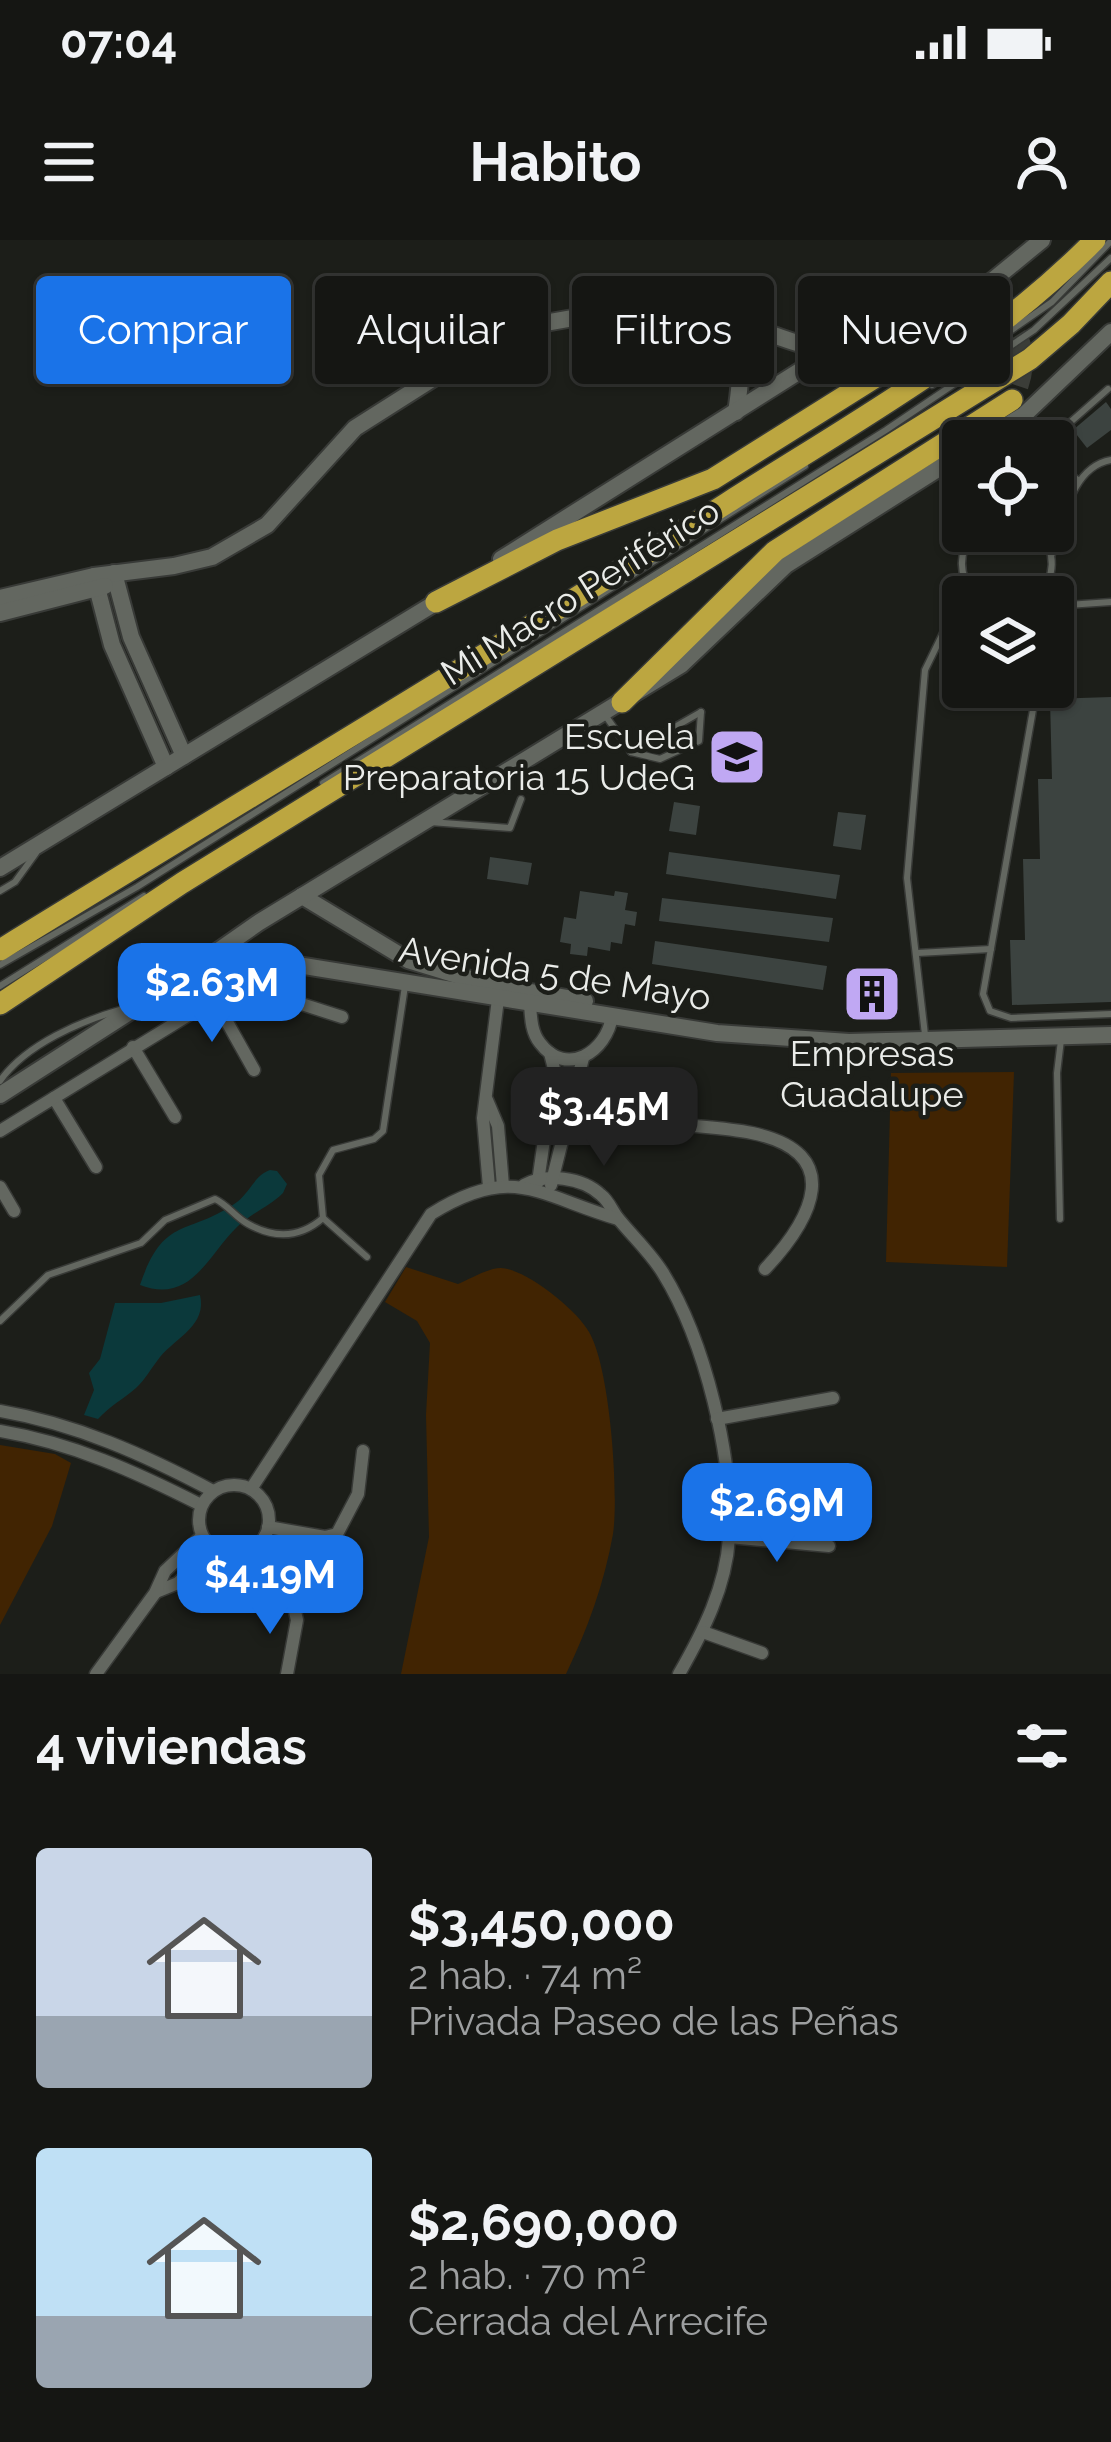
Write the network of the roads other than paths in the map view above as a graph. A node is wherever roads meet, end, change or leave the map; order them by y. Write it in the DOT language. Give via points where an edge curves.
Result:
graph roads {
  1 [pos="1042,240"];
  2 [pos="1095,240"];
  3 [pos="1111,241"];
  4 [pos="1111,258"];
  5 [pos="998,276"];
  6 [pos="1111,282"];
  7 [pos="572,318"];
  8 [pos="1111,332"];
  9 [pos="798,372"];
  10 [pos="740,384"];
  11 [pos="864,384"];
  12 [pos="1108,389"];
  13 [pos="1012,400"];
  14 [pos="736,412"];
  15 [pos="1016,420"];
  16 [pos="1073,420"];
  17 [pos="1111,460"];
  18 [pos="942,466"];
  19 [pos="1074,477"];
  20 [pos="1078,480"];
  21 [pos="1052,554"];
  22 [pos="1049,576"];
  23 [pos="115,578"];
  24 [pos="95,582"];
  25 [pos="0,598"];
  26 [pos="436,602"];
  27 [pos="1111,602"];
  28 [pos="1074,605"];
  29 [pos="0,613"];
  30 [pos="942,635"];
  31 [pos="131,638"];
  32 [pos="112,645"];
  33 [pos="613,707"];
  34 [pos="1033,708"];
  35 [pos="631,752"];
  36 [pos="184,756"];
  37 [pos="166,767"];
  38 [pos="521,799"];
  39 [pos="427,822"];
  40 [pos="45,841"];
  41 [pos="0,868"];
  42 [pos="0,891"];
  43 [pos="302,896"];
  44 [pos="991,949"];
  45 [pos="0,950"];
  46 [pos="218,952"];
  47 [pos="916,953"];
  48 [pos="0,964"];
  49 [pos="405,983"];
  50 [pos="0,986"];
  51 [pos="213,997"];
  52 [pos="499,998"];
  53 [pos="146,1002"];
  54 [pos="0,1004"];
  55 [pos="530,1004"];
  56 [pos="1111,1014"];
  57 [pos="612,1016"];
  58 [pos="342,1017"];
  59 [pos="1111,1035"];
  60 [pos="1061,1036"];
  61 [pos="883,1039"];
  62 [pos="925,1039"];
  63 [pos="134,1047"];
  64 [pos="550,1053"];
  65 [pos="583,1058"];
  66 [pos="254,1070"];
  67 [pos="0,1082"];
  68 [pos="0,1095"];
  69 [pos="53,1097"];
  70 [pos="549,1097"];
  71 [pos="571,1100"];
  72 [pos="547,1114"];
  73 [pos="175,1118"];
  74 [pos="568,1118"];
  75 [pos="647,1120"];
  76 [pos="0,1131"];
  77 [pos="95,1167"];
  78 [pos="540,1185"];
  79 [pos="496,1186"];
  80 [pos="0,1187"];
  81 [pos="14,1211"];
  82 [pos="323,1218"];
  83 [pos="1060,1219"];
  84 [pos="619,1220"];
  85 [pos="367,1257"];
  86 [pos="765,1269"];
  87 [pos="0,1321"];
  88 [pos="833,1397"];
  89 [pos="0,1411"];
  90 [pos="717,1419"];
  91 [pos="0,1431"];
  92 [pos="363,1451"];
  93 [pos="251,1489"];
  94 [pos="213,1491"];
  95 [pos="201,1505"];
  96 [pos="267,1532"];
  97 [pos="202,1536"];
  98 [pos="729,1537"];
  99 [pos="829,1546"];
  100 [pos="213,1548"];
  101 [pos="244,1553"];
  102 [pos="155,1592"];
  103 [pos="291,1594"];
  104 [pos="703,1631"];
  105 [pos="762,1653"];
  106 [pos="96,1674"];
  107 [pos="287,1674"];
  108 [pos="679,1674"];
  1 -- 5 [label="main road"];
  2 -- 45 [label="highway" via="972,346 508,643"];
  3 -- 48 [label="lane, Mi Macro Periférico" via="1052,302 994,345 158,874"];
  4 -- 50 [label="lane, Mi Macro Periférico" via="1034,330 886,430"];
  6 -- 54 [label="highway" via="1030,358"];
  7 -- 23 [label="main road" via="511,329 355,428 267,525 212,557"];
  8 -- 15 [label="main road"];
  9 -- 14 [label="main road"];
  10 -- 14 [label="main road"];
  11 -- 26 [label="highway" via="713,479 557,540"];
  12 -- 16 [label="lane"];
  13 -- 33 [label="highway" via="775,551"];
  14 -- 26 [label="main road"];
  17 -- 20 [label="lane"];
  18 -- 33 [label="main road" via="786,565 681,664"];
  19 -- 20 [label="lane"];
  20 -- 21 [label="lane"];
  21 -- 22 [label="lane"];
  23 -- 24 [label="main road"];
  23 -- 31 [label="main road"];
  24 -- 25 [label="main road"];
  24 -- 29 [label="main road"];
  24 -- 32 [label="main road"];
  26 -- 36 [label="main road"];
  27 -- 28 [label="lane"];
  30 -- 47 [label="lane" via="925,670 907,878"];
  31 -- 32 [label="main road"];
  31 -- 36 [label="main road"];
  32 -- 37 [label="main road"];
  33 -- 35 [label="lane"];
  33 -- 39 [label="main road"];
  34 -- 44 [label="lane"];
  35 -- 35 [label="lane" via="660,759 698,741 701,712"];
  36 -- 37 [label="main road"];
  37 -- 40 [label="main road"];
  38 -- 39 [label="lane" via="509,828"];
  39 -- 43 [label="main road"];
  40 -- 41 [label="main road"];
  40 -- 42 [label="lane"];
  43 -- 46 [label="main road"];
  43 -- 61 [label="main road, Avenida 5 de Mayo" via="408,960 493,986 712,1022"];
  44 -- 47 [label="lane"];
  44 -- 56 [label="lane" via="983,994 990,1011 1011,1018"];
  46 -- 49 [label="main road, Avenida 5 de Mayo"];
  46 -- 53 [label="main road"];
  47 -- 62 [label="lane"];
  49 -- 52 [label="main road, Avenida 5 de Mayo"];
  49 -- 82 [label="lane" via="383,1131 333,1150 319,1175"];
  51 -- 58 [label="street" via="239,984"];
  51 -- 63 [label="street"];
  51 -- 66 [label="street"];
  52 -- 55 [label="main road, Avenida 5 de Mayo"];
  52 -- 79 [label="street" via="483,1147"];
  53 -- 67 [label="lane" via="83,1020 10,1066"];
  53 -- 68 [label="main road"];
  55 -- 57 [label="main road, Avenida 5 de Mayo"];
  55 -- 64 [label="street" via="535,1036"];
  57 -- 61 [label="main road, Avenida 5 de Mayo" via="717,1033"];
  57 -- 65 [label="street" via="602,1046"];
  59 -- 60 [label="main road, Avenida 5 de Mayo"];
  60 -- 62 [label="main road, Avenida 5 de Mayo"];
  60 -- 83 [label="lane"];
  61 -- 62 [label="main road, Avenida 5 de Mayo"];
  63 -- 69 [label="street"];
  63 -- 73 [label="street"];
  64 -- 65 [label="street"];
  64 -- 70 [label="street"];
  65 -- 71 [label="street"];
  69 -- 76 [label="street"];
  69 -- 77 [label="street"];
  70 -- 71 [label="street"];
  70 -- 72 [label="street"];
  71 -- 74 [label="street"];
  71 -- 75 [label="street"];
  72 -- 74 [label="street"];
  72 -- 78 [label="street"];
  74 -- 75 [label="street"];
  74 -- 78 [label="street"];
  75 -- 86 [label="street" via="756,1134 806,1160 811,1206"];
  78 -- 79 [label="street"];
  78 -- 84 [label="street"];
  78 -- 84 [label="street" via="572,1181 600,1193"];
  79 -- 93 [label="street" via="431,1214"];
  80 -- 81 [label="street"];
  82 -- 85 [label="lane"];
  82 -- 87 [label="lane" via="307,1233 275,1235 215,1199 165,1220 141,1243 49,1275"];
  84 -- 90 [label="street" via="675,1295"];
  88 -- 90 [label="street"];
  89 -- 94 [label="street" via="99,1438"];
  90 -- 98 [label="street"];
  91 -- 95 [label="street" via="92,1455"];
  92 -- 96 [label="street" via="358,1494 337,1534"];
  93 -- 94 [label="street"];
  93 -- 96 [label="street" via="268,1510"];
  94 -- 95 [label="street"];
  95 -- 97 [label="street"];
  96 -- 101 [label="street"];
  96 -- 103 [label="street" via="266,1545 293,1578"];
  97 -- 100 [label="street"];
  97 -- 102 [label="street"];
  98 -- 99 [label="street"];
  98 -- 104 [label="street"];
  100 -- 101 [label="street"];
  100 -- 102 [label="street" via="178,1583"];
  101 -- 103 [label="street"];
  102 -- 106 [label="street"];
  103 -- 107 [label="street" via="297,1619"];
  104 -- 105 [label="street"];
  104 -- 108 [label="street"];
}
